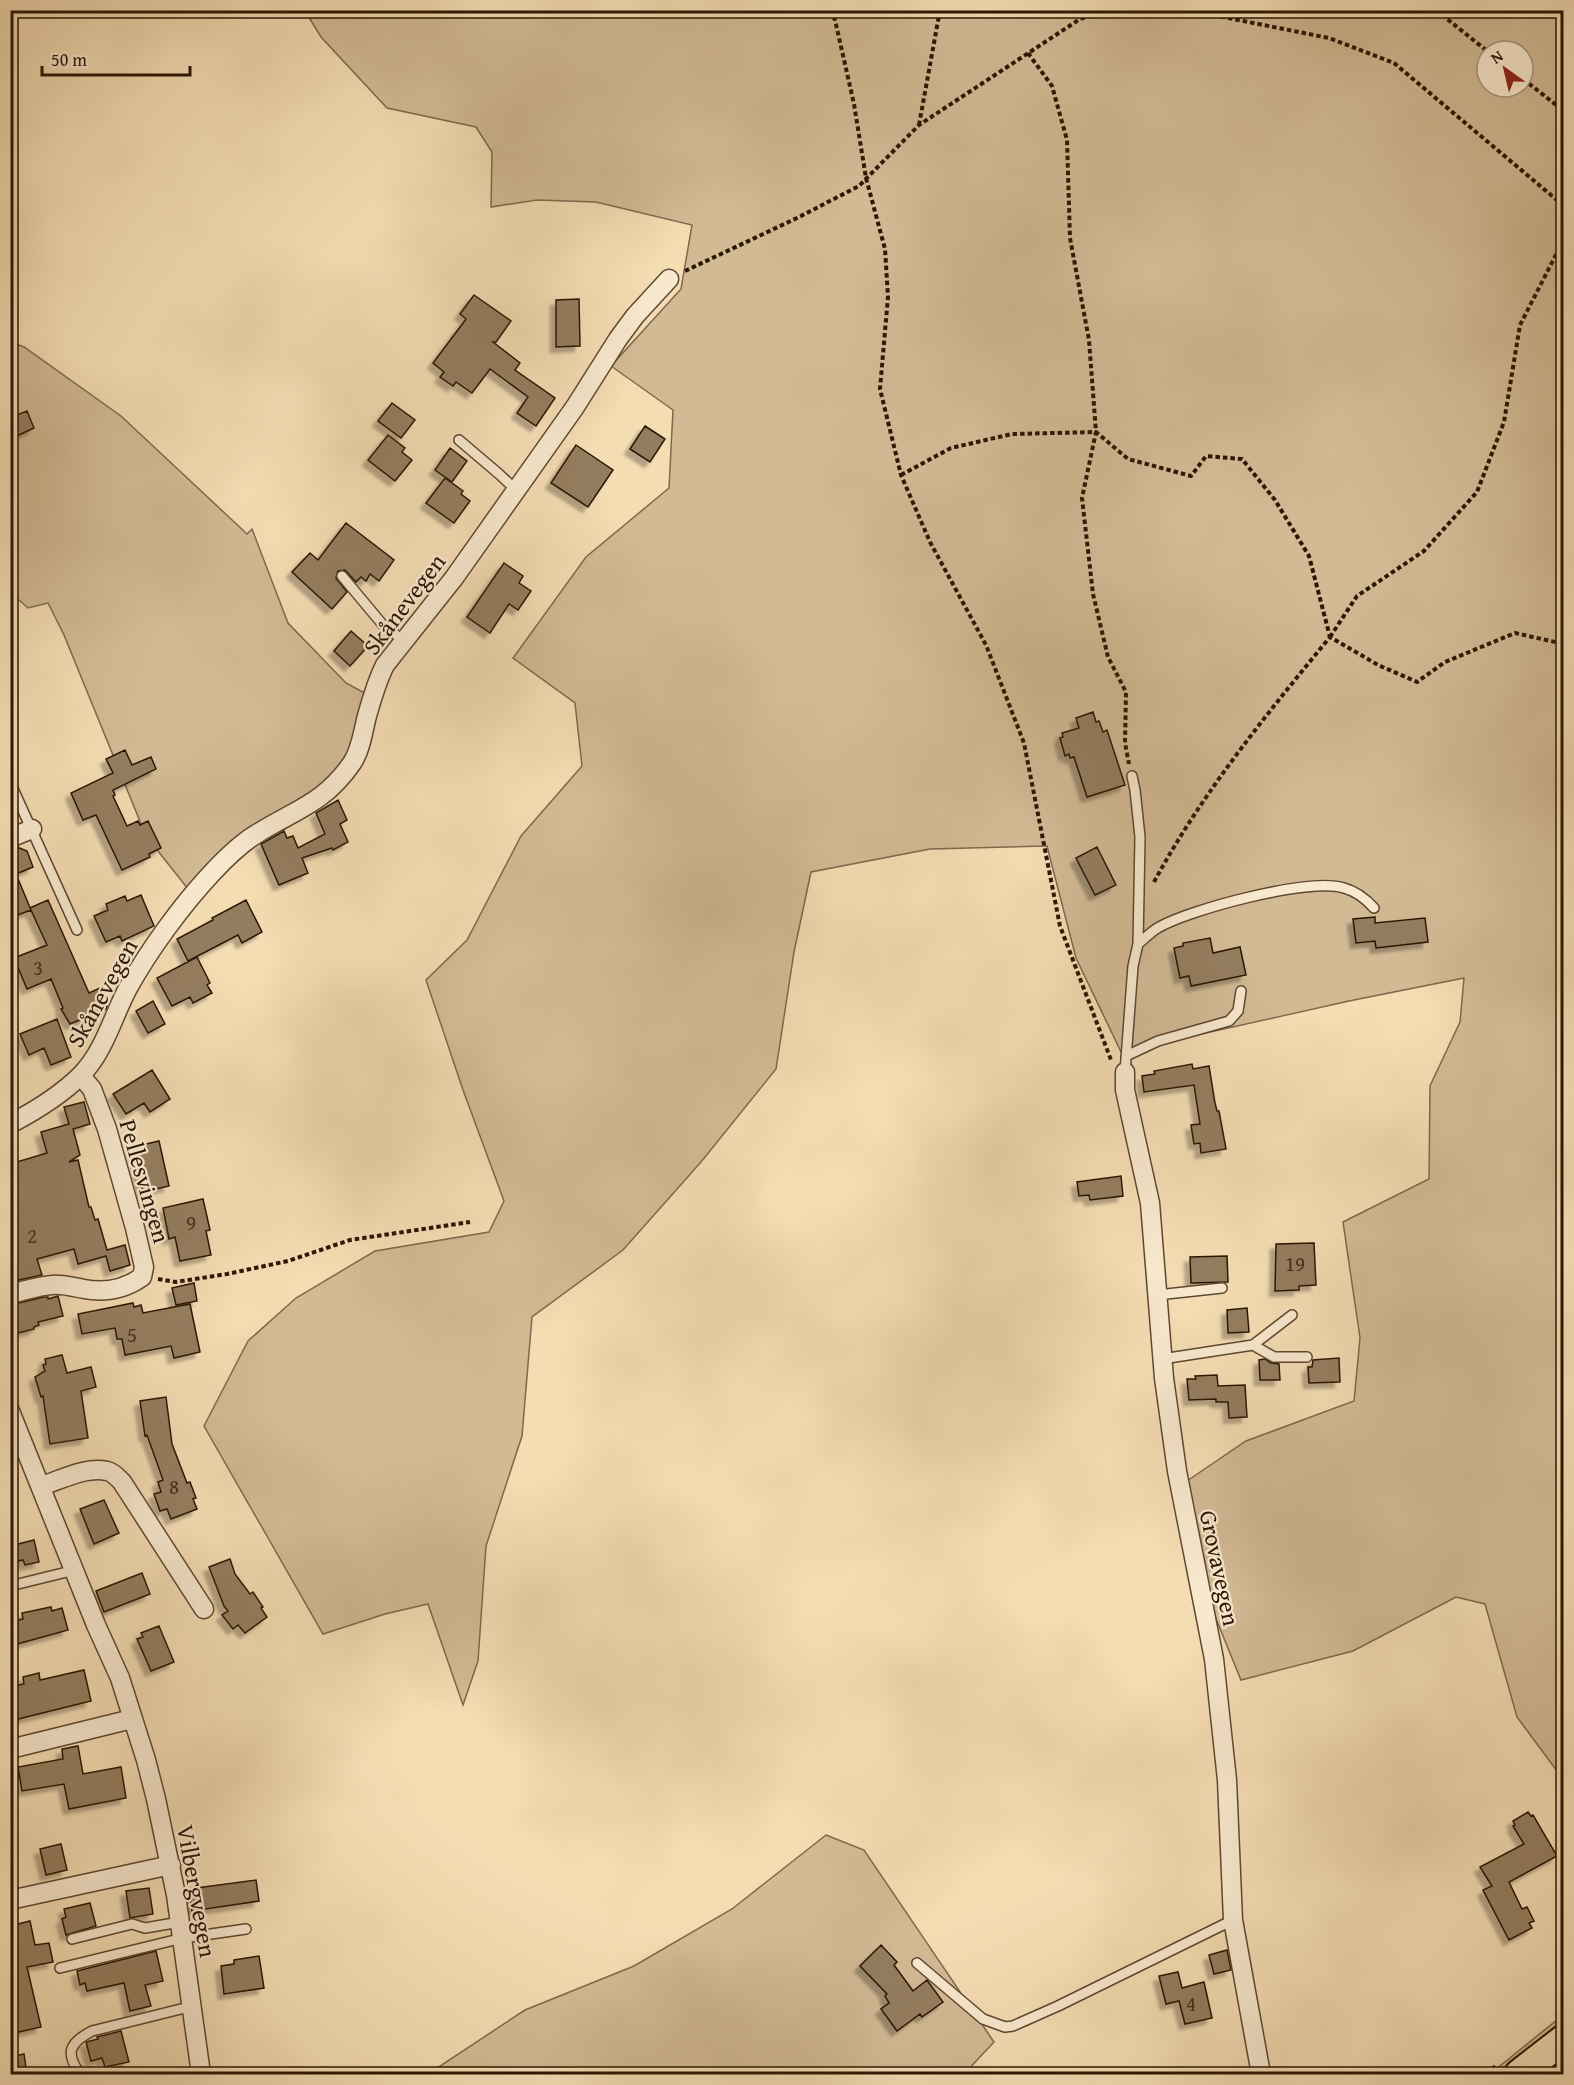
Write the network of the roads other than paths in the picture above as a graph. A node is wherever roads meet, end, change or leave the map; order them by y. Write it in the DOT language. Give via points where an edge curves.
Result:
graph roads {
  1 [pos="669,279"];
  2 [pos="459,440"];
  3 [pos="516,490"];
  4 [pos="342,576"];
  5 [pos="403,640"];
  6 [pos="1132,776"];
  7 [pos="10,782"];
  8 [pos="32,830"];
  9 [pos="10,838"];
  10 [pos="1374,908"];
  11 [pos="77,930"];
  12 [pos="1138,944"];
  13 [pos="1241,991"];
  14 [pos="1125,1073"];
  15 [pos="81,1076"];
  16 [pos="10,1124"];
  17 [pos="1222,1288"];
  18 [pos="10,1294"];
  19 [pos="1157,1295"];
  20 [pos="1292,1315"];
  21 [pos="1253,1345"];
  22 [pos="1307,1357"];
  23 [pos="1162,1359"];
  24 [pos="10,1411"];
  25 [pos="41,1486"];
  26 [pos="75,1570"];
  27 [pos="10,1586"];
  28 [pos="204,1609"];
  29 [pos="132,1719"];
  30 [pos="10,1749"];
  31 [pos="171,1865"];
  32 [pos="10,1900"];
  33 [pos="1233,1920"];
  34 [pos="246,1929"];
  35 [pos="181,1930"];
  36 [pos="72,1939"];
  37 [pos="917,1963"];
  38 [pos="60,1968"];
  39 [pos="193,2006"];
  40 [pos="1563,2039"];
  41 [pos="80,2074"];
  42 [pos="199,2074"];
  43 [pos="1261,2074"];
  44 [pos="1519,2074"];
  1 -- 3 [label="street, Skånevegen" via="618,339"];
  2 -- 3 [label="lane"];
  3 -- 5 [label="street, Skånevegen" via="454,578"];
  4 -- 5 [label="lane" via="383,624"];
  5 -- 15 [label="street, Skånevegen" via="377,681 353,761 318,799 254,836 210,874 129,986 103,1042"];
  6 -- 12 [label="lane" via="1140,837"];
  7 -- 8 [label="lane"];
  8 -- 9 [label="street"];
  8 -- 11 [label="lane"];
  10 -- 12 [label="lane" via="1365,898 1344,888 1311,885 1181,917"];
  12 -- 14 [label="lane"];
  13 -- 14 [label="lane" via="1238,1011 1229,1021 1158,1041"];
  14 -- 19 [label="street, Grovavegen" via="1150,1203"];
  15 -- 16 [label="street, Skånevegen"];
  15 -- 18 [label="street, Pellesvingen" via="92,1089 106,1129 135,1228 144,1267 142,1277 112,1290 51,1285"];
  17 -- 19 [label="lane"];
  19 -- 23 [label="street, Grovavegen"];
  20 -- 21 [label="lane"];
  21 -- 22 [label="lane" via="1274,1356"];
  21 -- 23 [label="lane"];
  23 -- 33 [label="street, Grovavegen" via="1177,1471 1214,1659 1227,1780"];
  24 -- 25 [label="street, Vilbergvegen"];
  25 -- 26 [label="street, Vilbergvegen"];
  25 -- 28 [label="street" via="94,1470 114,1474"];
  26 -- 27 [label="lane"];
  26 -- 29 [label="street, Vilbergvegen" via="120,1678"];
  29 -- 30 [label="street"];
  29 -- 31 [label="street, Vilbergvegen"];
  31 -- 32 [label="street"];
  31 -- 35 [label="street, Vilbergvegen"];
  33 -- 37 [label="lane" via="1013,2026 983,2019"];
  33 -- 43 [label="street, Grovavegen"];
  34 -- 35 [label="lane"];
  35 -- 36 [label="lane" via="132,1924"];
  35 -- 38 [label="lane"];
  35 -- 39 [label="street, Vilbergvegen"];
  39 -- 41 [label="lane" via="85,2034 69,2052"];
  39 -- 42 [label="street, Vilbergvegen"];
  40 -- 44 [label="main road"];
}
